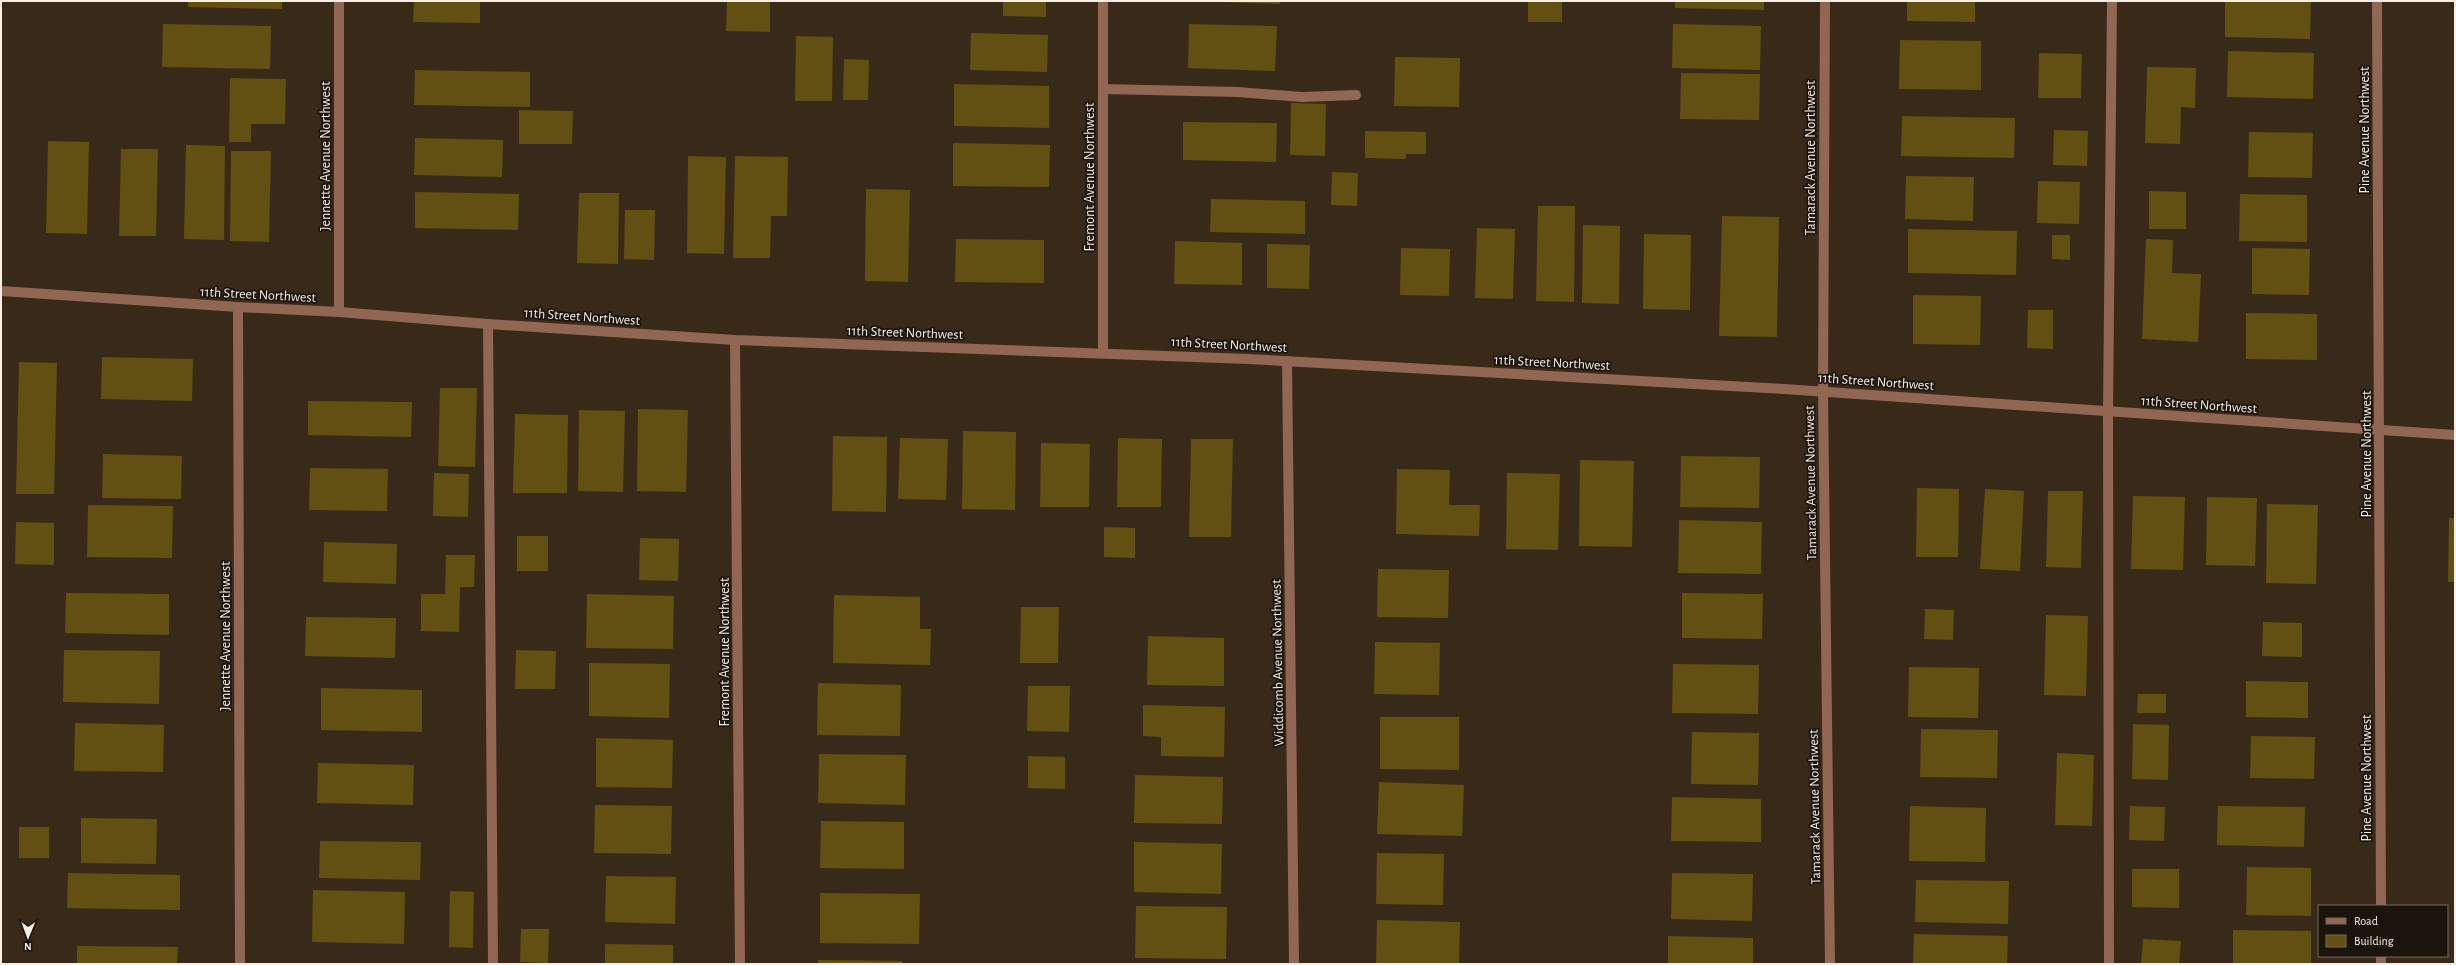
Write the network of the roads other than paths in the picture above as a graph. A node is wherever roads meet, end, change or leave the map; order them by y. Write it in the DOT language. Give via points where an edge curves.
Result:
graph roads {
  1 [pos="339,1"];
  2 [pos="1103,1"];
  3 [pos="1826,1"];
  4 [pos="2112,1"];
  5 [pos="2377,1"];
  6 [pos="1103,88"];
  7 [pos="1356,95"];
  8 [pos="1,291"];
  9 [pos="238,307"];
  10 [pos="339,312"];
  11 [pos="488,324"];
  12 [pos="735,340"];
  13 [pos="1103,352"];
  14 [pos="1287,361"];
  15 [pos="1823,392"];
  16 [pos="2108,412"];
  17 [pos="2380,431"];
  18 [pos="2455,434"];
  19 [pos="2381,905"];
  20 [pos="240,964"];
  21 [pos="493,964"];
  22 [pos="740,964"];
  23 [pos="1294,964"];
  24 [pos="1830,964"];
  25 [pos="2109,964"];
  1 -- 10 [label="street, Jennette Avenue Northwest"];
  2 -- 6 [label="street, Fremont Avenue Northwest"];
  3 -- 15 [label="street, Tamarack Avenue Northwest"];
  4 -- 16 [label="street"];
  5 -- 17 [label="street, Pine Avenue Northwest"];
  6 -- 7 [label="street" via="1238,92 1302,97"];
  6 -- 13 [label="street, Fremont Avenue Northwest"];
  8 -- 9 [label="street, 11th Street Northwest"];
  9 -- 10 [label="street, 11th Street Northwest"];
  9 -- 20 [label="street, Jennette Avenue Northwest"];
  10 -- 11 [label="street, 11th Street Northwest"];
  11 -- 12 [label="street, 11th Street Northwest"];
  11 -- 21 [label="street"];
  12 -- 13 [label="street, 11th Street Northwest"];
  12 -- 22 [label="street, Fremont Avenue Northwest"];
  13 -- 14 [label="street, 11th Street Northwest"];
  14 -- 15 [label="street, 11th Street Northwest"];
  14 -- 23 [label="street, Widdicomb Avenue Northwest"];
  15 -- 16 [label="street, 11th Street Northwest"];
  15 -- 24 [label="street, Tamarack Avenue Northwest"];
  16 -- 17 [label="street, 11th Street Northwest"];
  16 -- 25 [label="street"];
  17 -- 18 [label="street, 11th Street Northwest"];
  17 -- 19 [label="street, Pine Avenue Northwest"];
}
